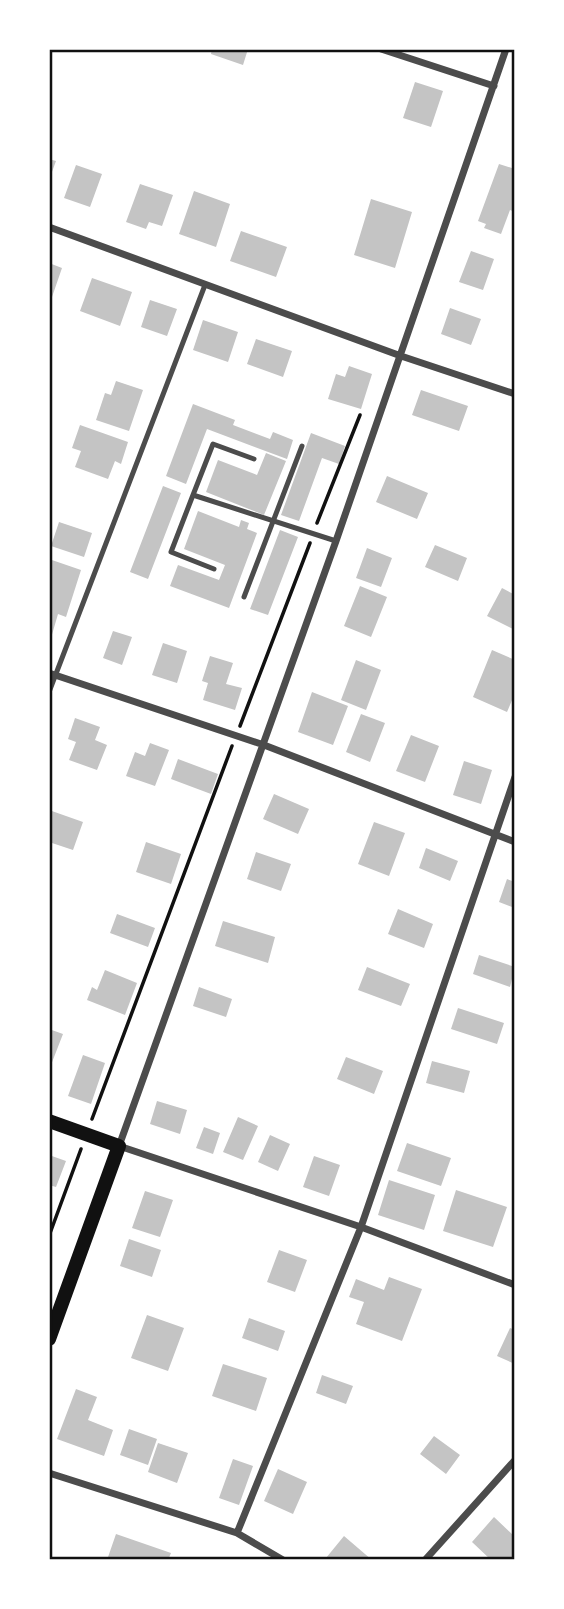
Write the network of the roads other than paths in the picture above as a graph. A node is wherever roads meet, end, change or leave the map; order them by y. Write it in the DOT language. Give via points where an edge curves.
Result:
graph roads {
  1 [pos="381,49"];
  2 [pos="506,49"];
  3 [pos="494,86"];
  4 [pos="49,226"];
  5 [pos="205,285"];
  6 [pos="401,356"];
  7 [pos="515,394"];
  8 [pos="302,446"];
  9 [pos="254,458"];
  10 [pos="193,495"];
  11 [pos="273,523"];
  12 [pos="336,541"];
  13 [pos="214,569"];
  14 [pos="244,597"];
  15 [pos="52,674"];
  16 [pos="49,692"];
  17 [pos="264,745"];
  18 [pos="515,777"];
  19 [pos="494,834"];
  20 [pos="515,842"];
  21 [pos="49,1121"];
  22 [pos="119,1146"];
  23 [pos="361,1227"];
  24 [pos="515,1285"];
  25 [pos="49,1339"];
  26 [pos="515,1460"];
  27 [pos="49,1474"];
  28 [pos="237,1533"];
  29 [pos="283,1560"];
  30 [pos="425,1560"];
  1 -- 3 [label="street"];
  2 -- 3 [label="street"];
  3 -- 6 [label="street"];
  4 -- 5 [label="street"];
  5 -- 6 [label="street"];
  5 -- 15 [label="lane"];
  6 -- 7 [label="street"];
  6 -- 12 [label="street"];
  8 -- 11 [label="lane"];
  9 -- 10 [label="lane" via="213,443"];
  10 -- 11 [label="lane"];
  10 -- 13 [label="lane" via="171,552"];
  11 -- 12 [label="lane"];
  11 -- 14 [label="lane"];
  12 -- 17 [label="street"];
  15 -- 16 [label="lane"];
  15 -- 17 [label="street"];
  17 -- 19 [label="street"];
  17 -- 22 [label="street"];
  18 -- 19 [label="street"];
  19 -- 20 [label="street"];
  19 -- 23 [label="street"];
  21 -- 22 [label="main road"];
  22 -- 23 [label="street"];
  22 -- 25 [label="main road"];
  23 -- 24 [label="street"];
  23 -- 28 [label="street"];
  26 -- 30 [label="street"];
  27 -- 28 [label="street"];
  28 -- 29 [label="street"];
}
